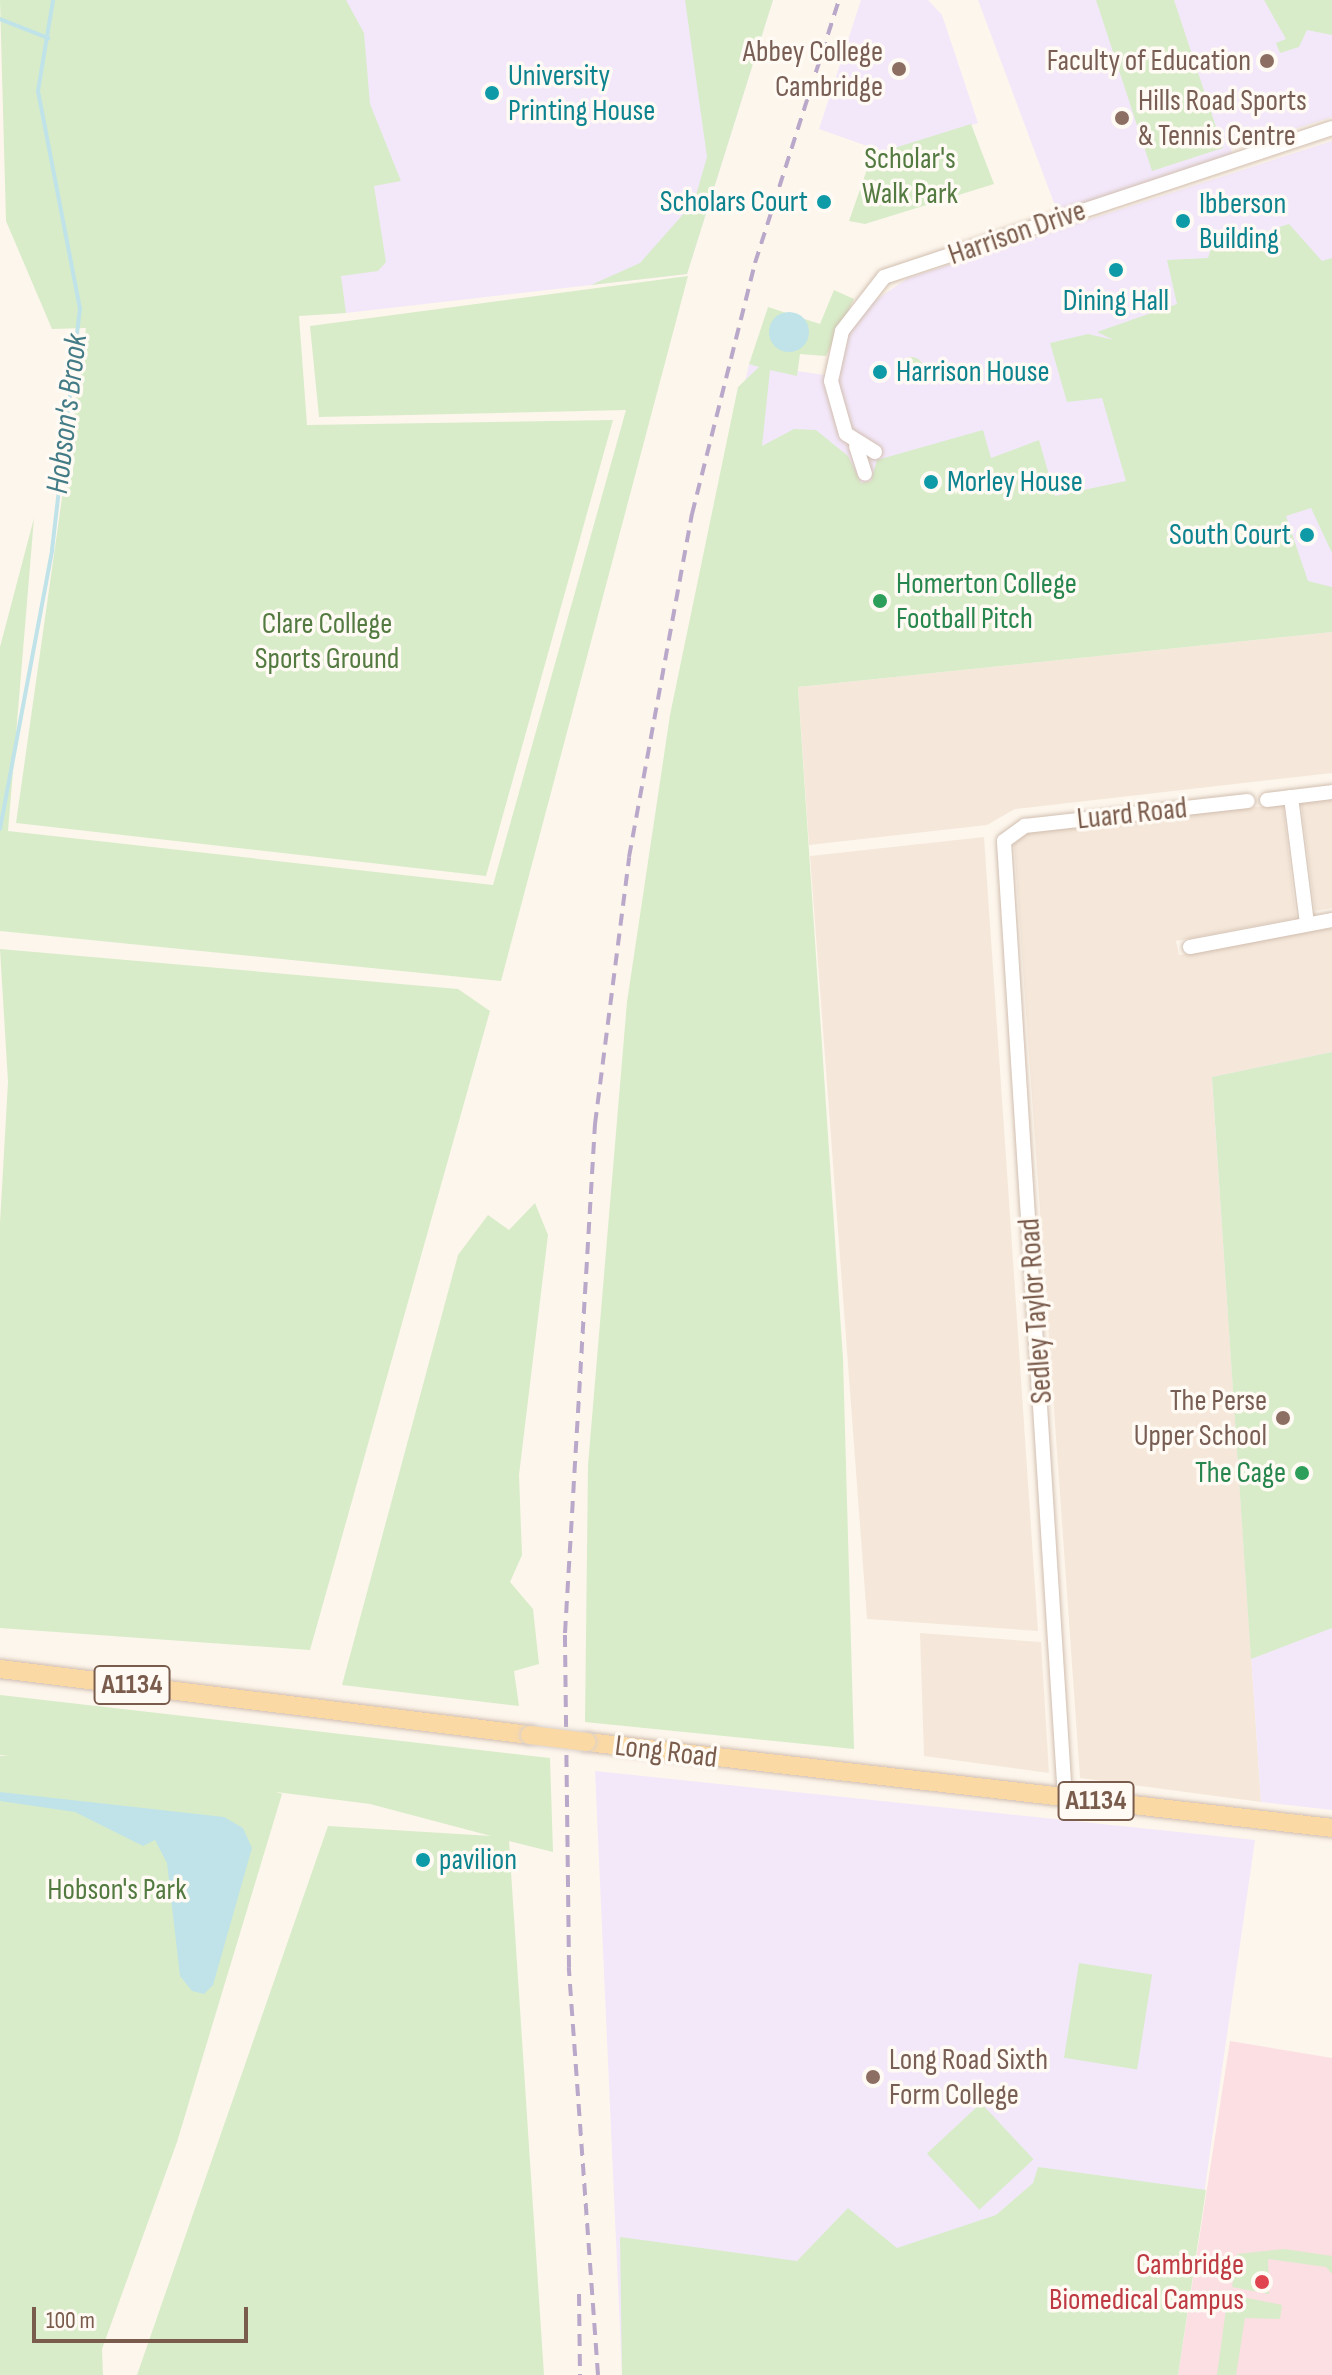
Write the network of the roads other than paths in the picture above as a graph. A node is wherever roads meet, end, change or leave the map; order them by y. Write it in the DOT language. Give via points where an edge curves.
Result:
graph roads {
  1 [pos="1332,128"];
  2 [pos="856,446"];
  3 [pos="875,452"];
  4 [pos="865,474"];
  5 [pos="1332,792"];
  6 [pos="1291,797"];
  7 [pos="1267,800"];
  8 [pos="1248,801"];
  9 [pos="1016,829"];
  10 [pos="1332,920"];
  11 [pos="1307,924"];
  12 [pos="1190,947"];
  13 [pos="0,1669"];
  14 [pos="1065,1798"];
  15 [pos="1332,1828"];
  1 -- 2 [label="street, Harrison Drive" via="884,277 835,348 836,408"];
  2 -- 3 [label="street"];
  2 -- 4 [label="street, Harrison Drive"];
  5 -- 6 [label="street"];
  6 -- 7 [label="street"];
  6 -- 11 [label="street"];
  8 -- 9 [label="street, Luard Road"];
  9 -- 14 [label="street, Sedley Taylor Road" via="1003,848"];
  10 -- 11 [label="street"];
  11 -- 12 [label="street"];
  13 -- 14 [label="main road, Long Road / A1134, bridge"];
  14 -- 15 [label="main road, Long Road / A1134"];
}
